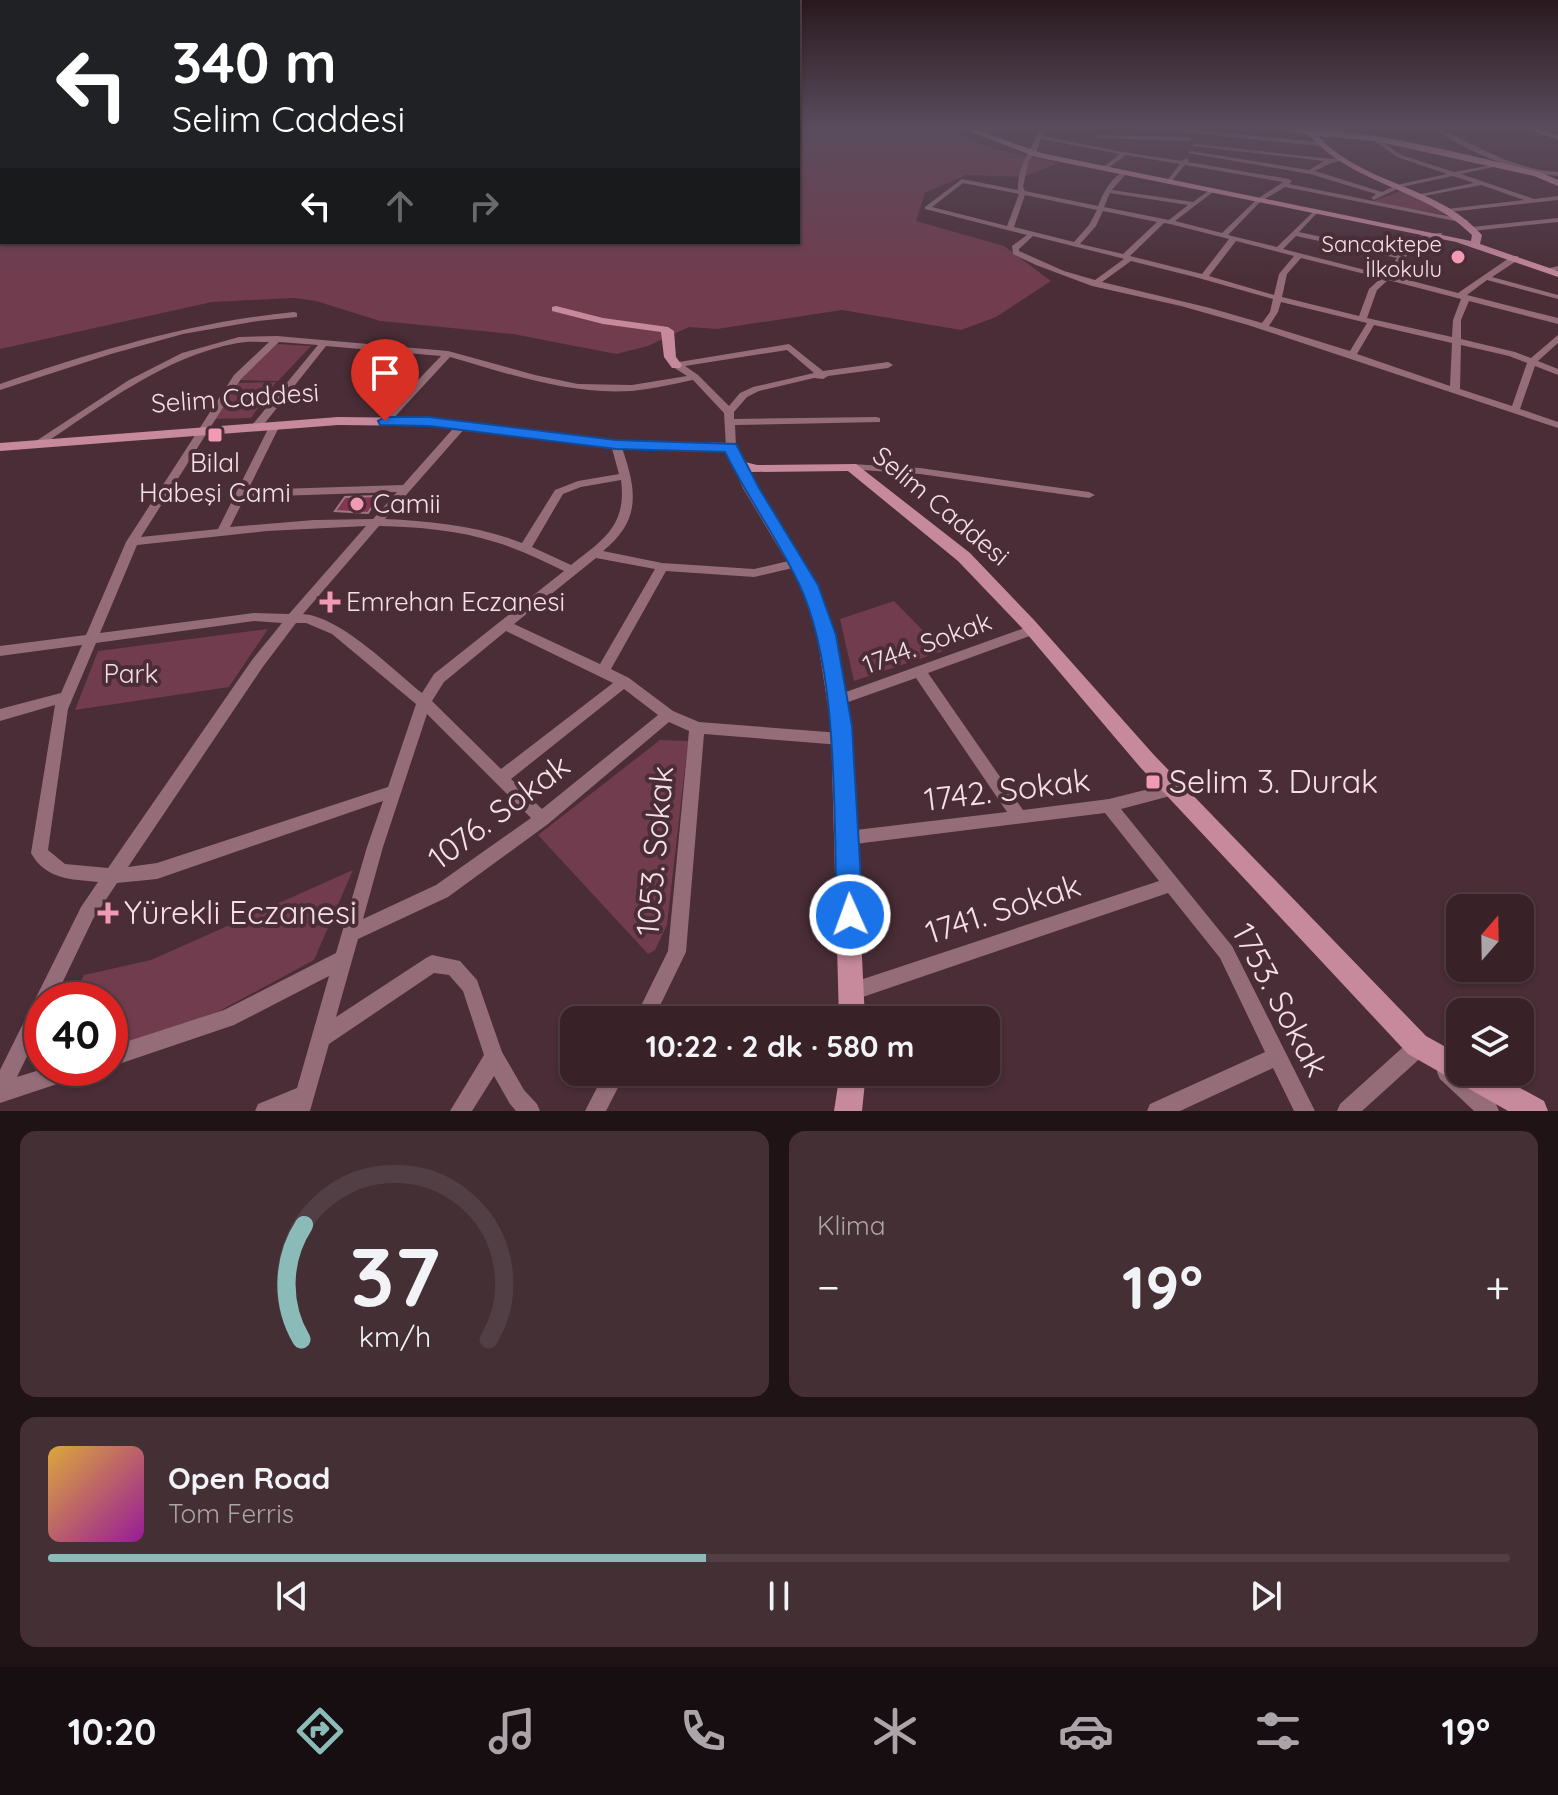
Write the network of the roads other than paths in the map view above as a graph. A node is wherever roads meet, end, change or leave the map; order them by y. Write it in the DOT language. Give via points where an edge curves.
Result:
graph roads {
  1 [pos="1022,180"];
  2 [pos="1116,180"];
  3 [pos="1158,180"];
  4 [pos="1220,180"];
  5 [pos="1270,180"];
  6 [pos="1292,180"];
  7 [pos="1336,180"];
  8 [pos="1385,180"];
  9 [pos="1426,180"];
  10 [pos="1477,180"];
  11 [pos="1169,182"];
  12 [pos="1285,183"];
  13 [pos="1486,183"];
  14 [pos="1399,186"];
  15 [pos="1020,190"];
  16 [pos="1108,191"];
  17 [pos="1214,192"];
  18 [pos="1382,194"];
  19 [pos="1419,195"];
  20 [pos="1558,198"];
  21 [pos="1532,200"];
  22 [pos="1258,201"];
  23 [pos="1364,202"];
  24 [pos="1194,204"];
  25 [pos="1102,207"];
  26 [pos="1389,207"];
  27 [pos="1449,210"];
  28 [pos="1315,212"];
  29 [pos="1558,220"];
  30 [pos="1167,221"];
  31 [pos="1380,224"];
  32 [pos="1468,225"];
  33 [pos="1010,228"];
  34 [pos="1033,233"];
  35 [pos="1294,233"];
  36 [pos="1224,235"];
  37 [pos="1439,235"];
  38 [pos="1234,238"];
  39 [pos="1076,244"];
  40 [pos="1475,244"];
  41 [pos="1278,250"];
  42 [pos="1299,255"];
  43 [pos="1127,257"];
  44 [pos="1402,257"];
  45 [pos="1515,258"];
  46 [pos="1558,268"];
  47 [pos="1546,270"];
  48 [pos="1558,274"];
  49 [pos="1204,277"];
  50 [pos="1388,277"];
  51 [pos="1487,278"];
  52 [pos="1095,284"];
  53 [pos="1463,296"];
  54 [pos="1558,297"];
  55 [pos="1278,299"];
  56 [pos="556,309"];
  57 [pos="294,315"];
  58 [pos="1367,320"];
  59 [pos="1558,321"];
  60 [pos="1263,328"];
  61 [pos="1558,338"];
  62 [pos="277,339"];
  63 [pos="1458,341"];
  64 [pos="324,343"];
  65 [pos="448,354"];
  66 [pos="1351,357"];
  67 [pos="1532,362"];
  68 [pos="676,365"];
  69 [pos="888,365"];
  70 [pos="1558,372"];
  71 [pos="823,376"];
  72 [pos="695,377"];
  73 [pos="0,387"];
  74 [pos="1455,391"];
  75 [pos="1515,411"];
  76 [pos="729,417"];
  77 [pos="876,420"];
  78 [pos="385,421"];
  79 [pos="275,425"];
  80 [pos="462,425"];
  81 [pos="1558,425"];
  82 [pos="257,426"];
  83 [pos="201,430"];
  84 [pos="38,443"];
  85 [pos="616,445"];
  86 [pos="0,447"];
  87 [pos="731,447"];
  88 [pos="742,466"];
  89 [pos="851,467"];
  90 [pos="626,476"];
  91 [pos="407,488"];
  92 [pos="242,494"];
  93 [pos="1089,495"];
  94 [pos="374,525"];
  95 [pos="222,532"];
  96 [pos="132,542"];
  97 [pos="525,548"];
  98 [pos="592,553"];
  99 [pos="797,563"];
  100 [pos="662,567"];
  101 [pos="572,570"];
  102 [pos="293,617"];
  103 [pos="506,626"];
  104 [pos="1033,630"];
  105 [pos="90,637"];
  106 [pos="0,651"];
  107 [pos="603,671"];
  108 [pos="919,671"];
  109 [pos="624,682"];
  110 [pos="66,697"];
  111 [pos="837,701"];
  112 [pos="424,702"];
  113 [pos="0,715"];
  114 [pos="668,715"];
  115 [pos="697,728"];
  116 [pos="841,739"];
  117 [pos="501,778"];
  118 [pos="1173,789"];
  119 [pos="394,791"];
  120 [pos="1109,806"];
  121 [pos="1019,817"];
  122 [pos="542,819"];
  123 [pos="847,838"];
  124 [pos="112,876"];
  125 [pos="1173,884"];
  126 [pos="350,934"];
  127 [pos="343,959"];
  128 [pos="53,982"];
  129 [pos="851,992"];
  130 [pos="650,1006"];
  131 [pos="852,1006"];
  132 [pos="321,1038"];
  133 [pos="24,1042"];
  134 [pos="1417,1045"];
  135 [pos="128,1051"];
  136 [pos="1278,1056"];
  137 [pos="494,1057"];
  138 [pos="1446,1062"];
  139 [pos="24,1085"];
  140 [pos="608,1086"];
  141 [pos="851,1086"];
  142 [pos="1489,1086"];
  143 [pos="0,1092"];
  144 [pos="302,1103"];
  145 [pos="265,1111"];
  146 [pos="460,1111"];
  147 [pos="530,1111"];
  148 [pos="595,1111"];
  149 [pos="848,1111"];
  150 [pos="1157,1111"];
  151 [pos="1305,1111"];
  152 [pos="1347,1111"];
  153 [pos="1489,1111"];
  154 [pos="1534,1111"];
  1 -- 15 [label="street"];
  2 -- 16 [label="street"];
  3 -- 11 [label="main road"];
  4 -- 17 [label="street"];
  5 -- 12 [label="street"];
  6 -- 12 [label="street"];
  7 -- 18 [label="street"];
  8 -- 14 [label="main road"];
  9 -- 14 [label="street"];
  10 -- 13 [label="street"];
  11 -- 17 [label="main road"];
  12 -- 22 [label="street"];
  12 -- 23 [label="street"];
  13 -- 19 [label="street"];
  13 -- 21 [label="street"];
  14 -- 18 [label="street"];
  14 -- 19 [label="main road"];
  15 -- 25 [label="street"];
  15 -- 33 [label="street"];
  15 -- 33 [label="street" via="962,181 927,208"];
  16 -- 24 [label="street"];
  16 -- 25 [label="street"];
  17 -- 22 [label="main road"];
  17 -- 24 [label="street"];
  18 -- 23 [label="street"];
  19 -- 27 [label="main road"];
  20 -- 21 [label="street"];
  21 -- 27 [label="street"];
  22 -- 28 [label="main road"];
  22 -- 36 [label="street"];
  23 -- 26 [label="street"];
  24 -- 30 [label="street"];
  25 -- 30 [label="street"];
  25 -- 39 [label="street" via="1097,222"];
  26 -- 31 [label="street"];
  26 -- 32 [label="street"];
  27 -- 32 [label="main road"];
  28 -- 31 [label="main road"];
  28 -- 35 [label="street"];
  29 -- 32 [label="street"];
  30 -- 36 [label="street"];
  30 -- 43 [label="street"];
  31 -- 37 [label="main road"];
  32 -- 40 [label="main road" via="1477,235"];
  33 -- 34 [label="street"];
  34 -- 39 [label="street"];
  34 -- 52 [label="street" via="1016,252"];
  35 -- 41 [label="street"];
  35 -- 44 [label="street"];
  36 -- 38 [label="street"];
  37 -- 40 [label="main road"];
  37 -- 44 [label="street" via="1420,238"];
  38 -- 41 [label="street"];
  38 -- 49 [label="street"];
  39 -- 43 [label="street"];
  40 -- 45 [label="main road"];
  41 -- 42 [label="street"];
  42 -- 50 [label="street"];
  42 -- 55 [label="street" via="1283,274"];
  43 -- 49 [label="street"];
  43 -- 52 [label="street"];
  44 -- 50 [label="street"];
  45 -- 47 [label="main road"];
  45 -- 51 [label="street"];
  46 -- 47 [label="street"];
  47 -- 48 [label="main road"];
  49 -- 55 [label="street"];
  50 -- 53 [label="street"];
  50 -- 58 [label="street" via="1373,289"];
  51 -- 53 [label="street"];
  51 -- 54 [label="street"];
  52 -- 60 [label="street"];
  53 -- 59 [label="street"];
  53 -- 63 [label="street"];
  55 -- 58 [label="street"];
  55 -- 60 [label="street"];
  56 -- 68 [label="main road" via="664,329"];
  57 -- 73 [label="street" via="207,326"];
  58 -- 63 [label="street"];
  58 -- 66 [label="street"];
  60 -- 66 [label="street"];
  61 -- 67 [label="street"];
  62 -- 64 [label="street"];
  62 -- 83 [label="street" via="237,377"];
  62 -- 84 [label="street" via="221,343 185,355 132,382"];
  63 -- 67 [label="street"];
  63 -- 74 [label="street"];
  64 -- 65 [label="street"];
  64 -- 82 [label="street"];
  65 -- 72 [label="street" via="578,387 632,388"];
  65 -- 78 [label="street"];
  66 -- 74 [label="street"];
  67 -- 70 [label="street"];
  67 -- 75 [label="street"];
  68 -- 71 [label="street" via="789,347"];
  68 -- 72 [label="street"];
  69 -- 71 [label="street"];
  71 -- 76 [label="street" via="745,393"];
  72 -- 76 [label="street"];
  74 -- 75 [label="street"];
  75 -- 81 [label="street"];
  76 -- 77 [label="street"];
  76 -- 87 [label="street"];
  78 -- 79 [label="main road, Selim Caddesi"];
  78 -- 80 [label="main road, Selim Caddesi"];
  79 -- 82 [label="main road, Selim Caddesi"];
  79 -- 92 [label="street"];
  80 -- 85 [label="main road, Selim Caddesi"];
  80 -- 91 [label="street"];
  82 -- 83 [label="main road, Selim Caddesi"];
  83 -- 84 [label="main road, Selim Caddesi"];
  83 -- 96 [label="street"];
  84 -- 86 [label="main road, Selim Caddesi"];
  85 -- 87 [label="main road, Selim Caddesi"];
  85 -- 90 [label="street"];
  87 -- 88 [label="main road"];
  88 -- 89 [label="main road, Selim Caddesi"];
  88 -- 99 [label="main road"];
  89 -- 93 [label="street" via="920,471"];
  89 -- 104 [label="main road, Selim Caddesi" via="964,557"];
  90 -- 97 [label="street" via="559,492"];
  90 -- 98 [label="street" via="624,525"];
  91 -- 92 [label="street"];
  91 -- 94 [label="street"];
  92 -- 95 [label="street"];
  94 -- 95 [label="street"];
  94 -- 97 [label="street" via="445,527"];
  94 -- 102 [label="street"];
  95 -- 96 [label="street"];
  96 -- 105 [label="street"];
  97 -- 101 [label="street"];
  98 -- 100 [label="street"];
  98 -- 101 [label="street"];
  99 -- 100 [label="street" via="754,573"];
  99 -- 111 [label="main road" via="826,635"];
  100 -- 107 [label="street"];
  101 -- 103 [label="street"];
  102 -- 105 [label="street"];
  102 -- 112 [label="street" via="337,631"];
  102 -- 124 [label="street"];
  103 -- 107 [label="street"];
  103 -- 112 [label="street" via="439,678"];
  104 -- 108 [label="street, 1744. Sokak"];
  104 -- 118 [label="main road, Selim Caddesi"];
  105 -- 106 [label="street"];
  105 -- 110 [label="street"];
  107 -- 109 [label="street"];
  108 -- 111 [label="street, 1744. Sokak"];
  108 -- 121 [label="street"];
  109 -- 114 [label="street"];
  109 -- 117 [label="street"];
  110 -- 113 [label="street"];
  110 -- 124 [label="street" via="39,853 61,871"];
  111 -- 116 [label="main road"];
  112 -- 117 [label="street"];
  112 -- 119 [label="street"];
  114 -- 115 [label="street"];
  114 -- 122 [label="street, 1076. Sokak"];
  115 -- 116 [label="street"];
  115 -- 130 [label="street, 1053. Sokak" via="677,952"];
  116 -- 123 [label="main road"];
  117 -- 122 [label="street"];
  118 -- 120 [label="street, 1742. Sokak"];
  118 -- 134 [label="main road, Selim Caddesi"];
  119 -- 124 [label="street" via="157,871"];
  119 -- 126 [label="street"];
  120 -- 121 [label="street, 1742. Sokak"];
  120 -- 125 [label="street, 1753. Sokak"];
  121 -- 123 [label="street, 1742. Sokak"];
  122 -- 126 [label="street, 1076. Sokak" via="442,891"];
  123 -- 129 [label="main road"];
  124 -- 128 [label="street"];
  125 -- 129 [label="street, 1741. Sokak"];
  125 -- 136 [label="street, 1753. Sokak" via="1226,952"];
  126 -- 127 [label="street"];
  127 -- 132 [label="street"];
  127 -- 135 [label="street" via="227,1018"];
  129 -- 131 [label="main road"];
  132 -- 137 [label="street" via="432,964 454,967 470,986"];
  132 -- 144 [label="street"];
  133 -- 143 [label="street"];
  134 -- 138 [label="main road, Selim Caddesi"];
  134 -- 152 [label="street"];
  134 -- 153 [label="street"];
  136 -- 150 [label="street"];
  136 -- 151 [label="street, 1753. Sokak"];
  137 -- 146 [label="street"];
  137 -- 147 [label="street"];
  139 -- 143 [label="street"];
  140 -- 148 [label="street"];
  141 -- 149 [label="main road"];
  142 -- 154 [label="main road, Selim Caddesi"];
  144 -- 145 [label="street"];
}
